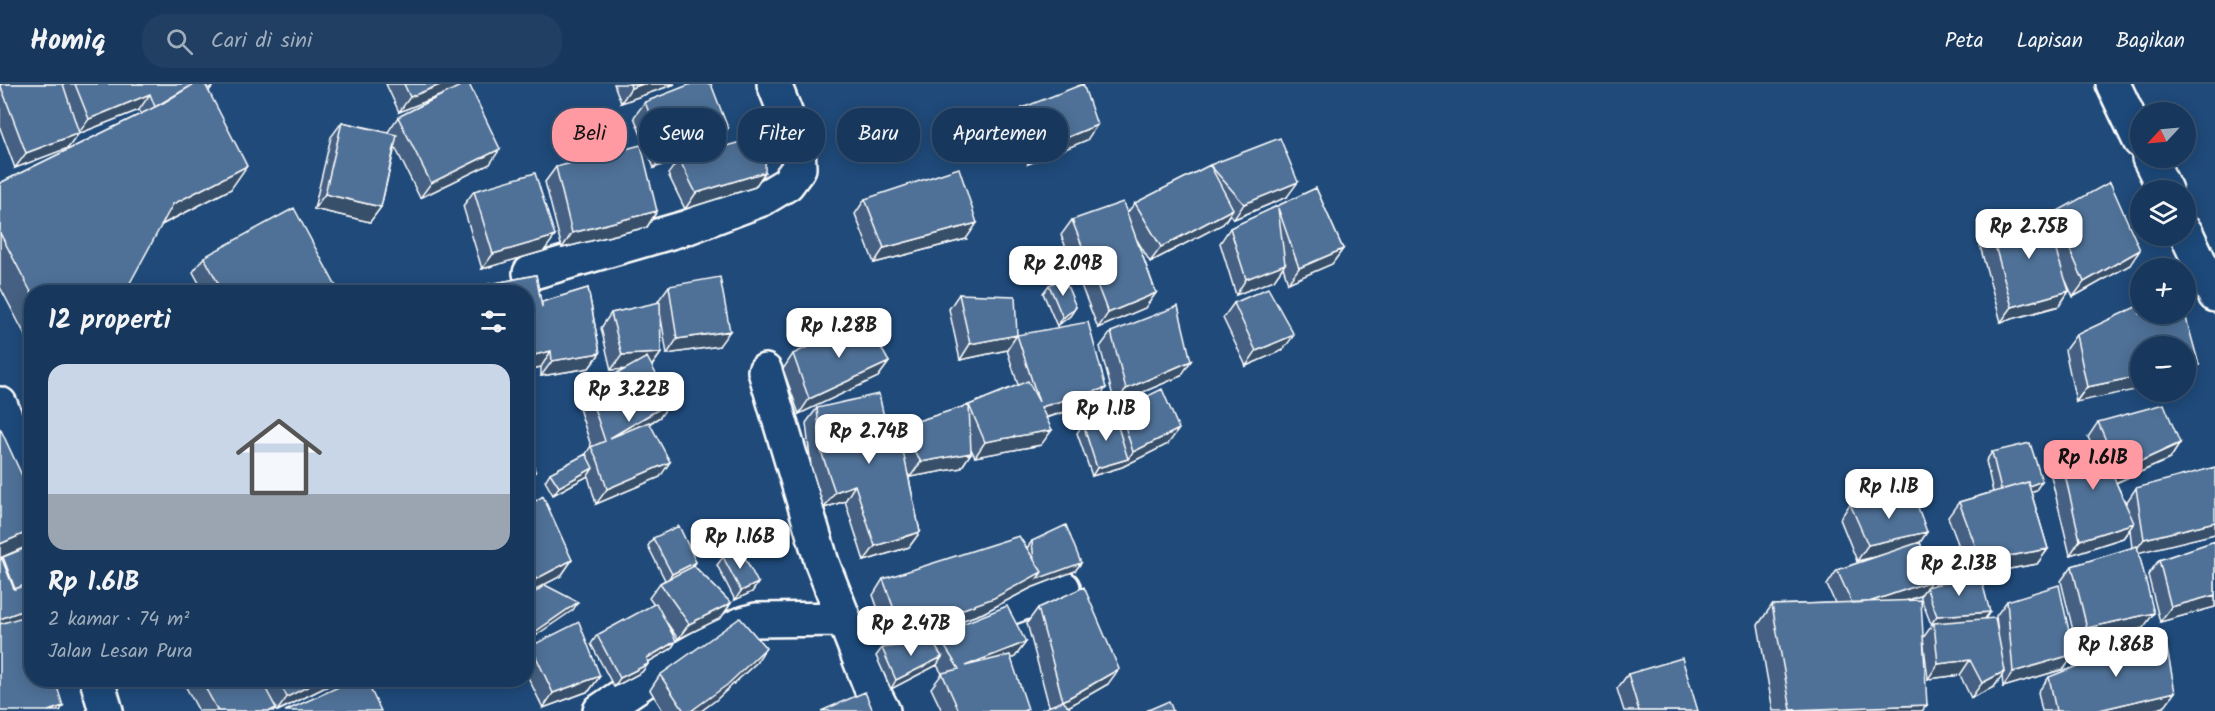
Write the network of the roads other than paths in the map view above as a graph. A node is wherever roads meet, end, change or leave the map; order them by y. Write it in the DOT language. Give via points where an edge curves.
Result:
graph roads {
  1 [pos="774,84"];
  2 [pos="2113,84"];
  3 [pos="2130,120"];
  4 [pos="2192,246"];
  5 [pos="530,273"];
  6 [pos="2215,295"];
  7 [pos="765,371"];
  8 [pos="0,404"];
  9 [pos="24,462"];
  10 [pos="1063,588"];
  11 [pos="844,619"];
  12 [pos="860,658"];
  13 [pos="600,711"];
  14 [pos="883,711"];
  1 -- 5 [label="street" via="798,145 799,168 787,184 762,199 688,227"];
  2 -- 3 [label="street"];
  4 -- 6 [label="street"];
  7 -- 11 [label="street" via="822,563"];
  8 -- 9 [label="street"];
  10 -- 12 [label="street" via="923,640"];
  11 -- 12 [label="street"];
  11 -- 13 [label="street" via="756,620 739,625"];
  12 -- 14 [label="street"];
}
